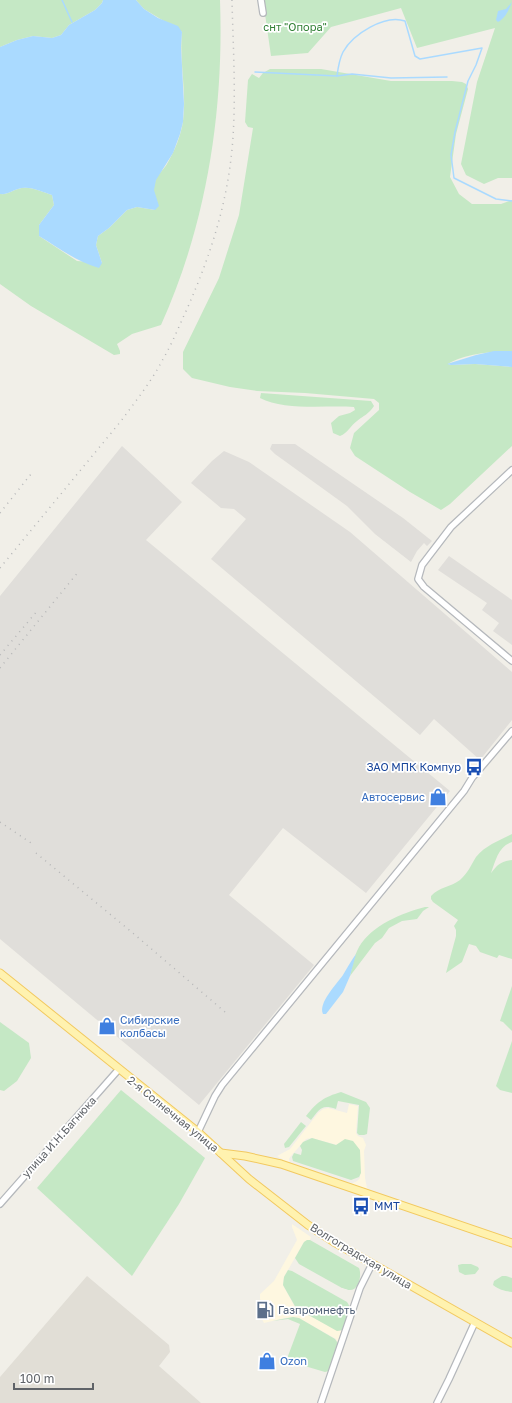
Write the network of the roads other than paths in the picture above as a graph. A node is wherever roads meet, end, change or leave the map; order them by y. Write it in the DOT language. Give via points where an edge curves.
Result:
graph roads {
  1 [pos="261,0"];
  2 [pos="263,13"];
  3 [pos="512,470"];
  4 [pos="512,661"];
  5 [pos="512,731"];
  6 [pos="0,973"];
  7 [pos="119,1070"];
  8 [pos="198,1132"];
  9 [pos="221,1153"];
  10 [pos="0,1204"];
  11 [pos="512,1243"];
  12 [pos="372,1264"];
  13 [pos="475,1322"];
  14 [pos="512,1343"];
  15 [pos="321,1403"];
  16 [pos="437,1403"];
  1 -- 2 [label="street"];
  3 -- 4 [label="street" via="451,527 422,565 418,579 424,587"];
  5 -- 8 [label="street" via="222,1085"];
  6 -- 7 [label="main road, 2-я Солнечная улица"];
  7 -- 8 [label="main road, 2-я Солнечная улица"];
  7 -- 10 [label="street, улица И.Н.Багнюка"];
  8 -- 9 [label="main road, 2-я Солнечная улица"];
  9 -- 11 [label="main road, 2-я Солнечная улица" via="281,1164"];
  9 -- 12 [label="main road, Волгоградская улица" via="249,1179 308,1225"];
  12 -- 13 [label="main road, Волгоградская улица"];
  12 -- 15 [label="street" via="360,1288"];
  13 -- 14 [label="main road, Волгоградская улица"];
  13 -- 16 [label="street"];
}
